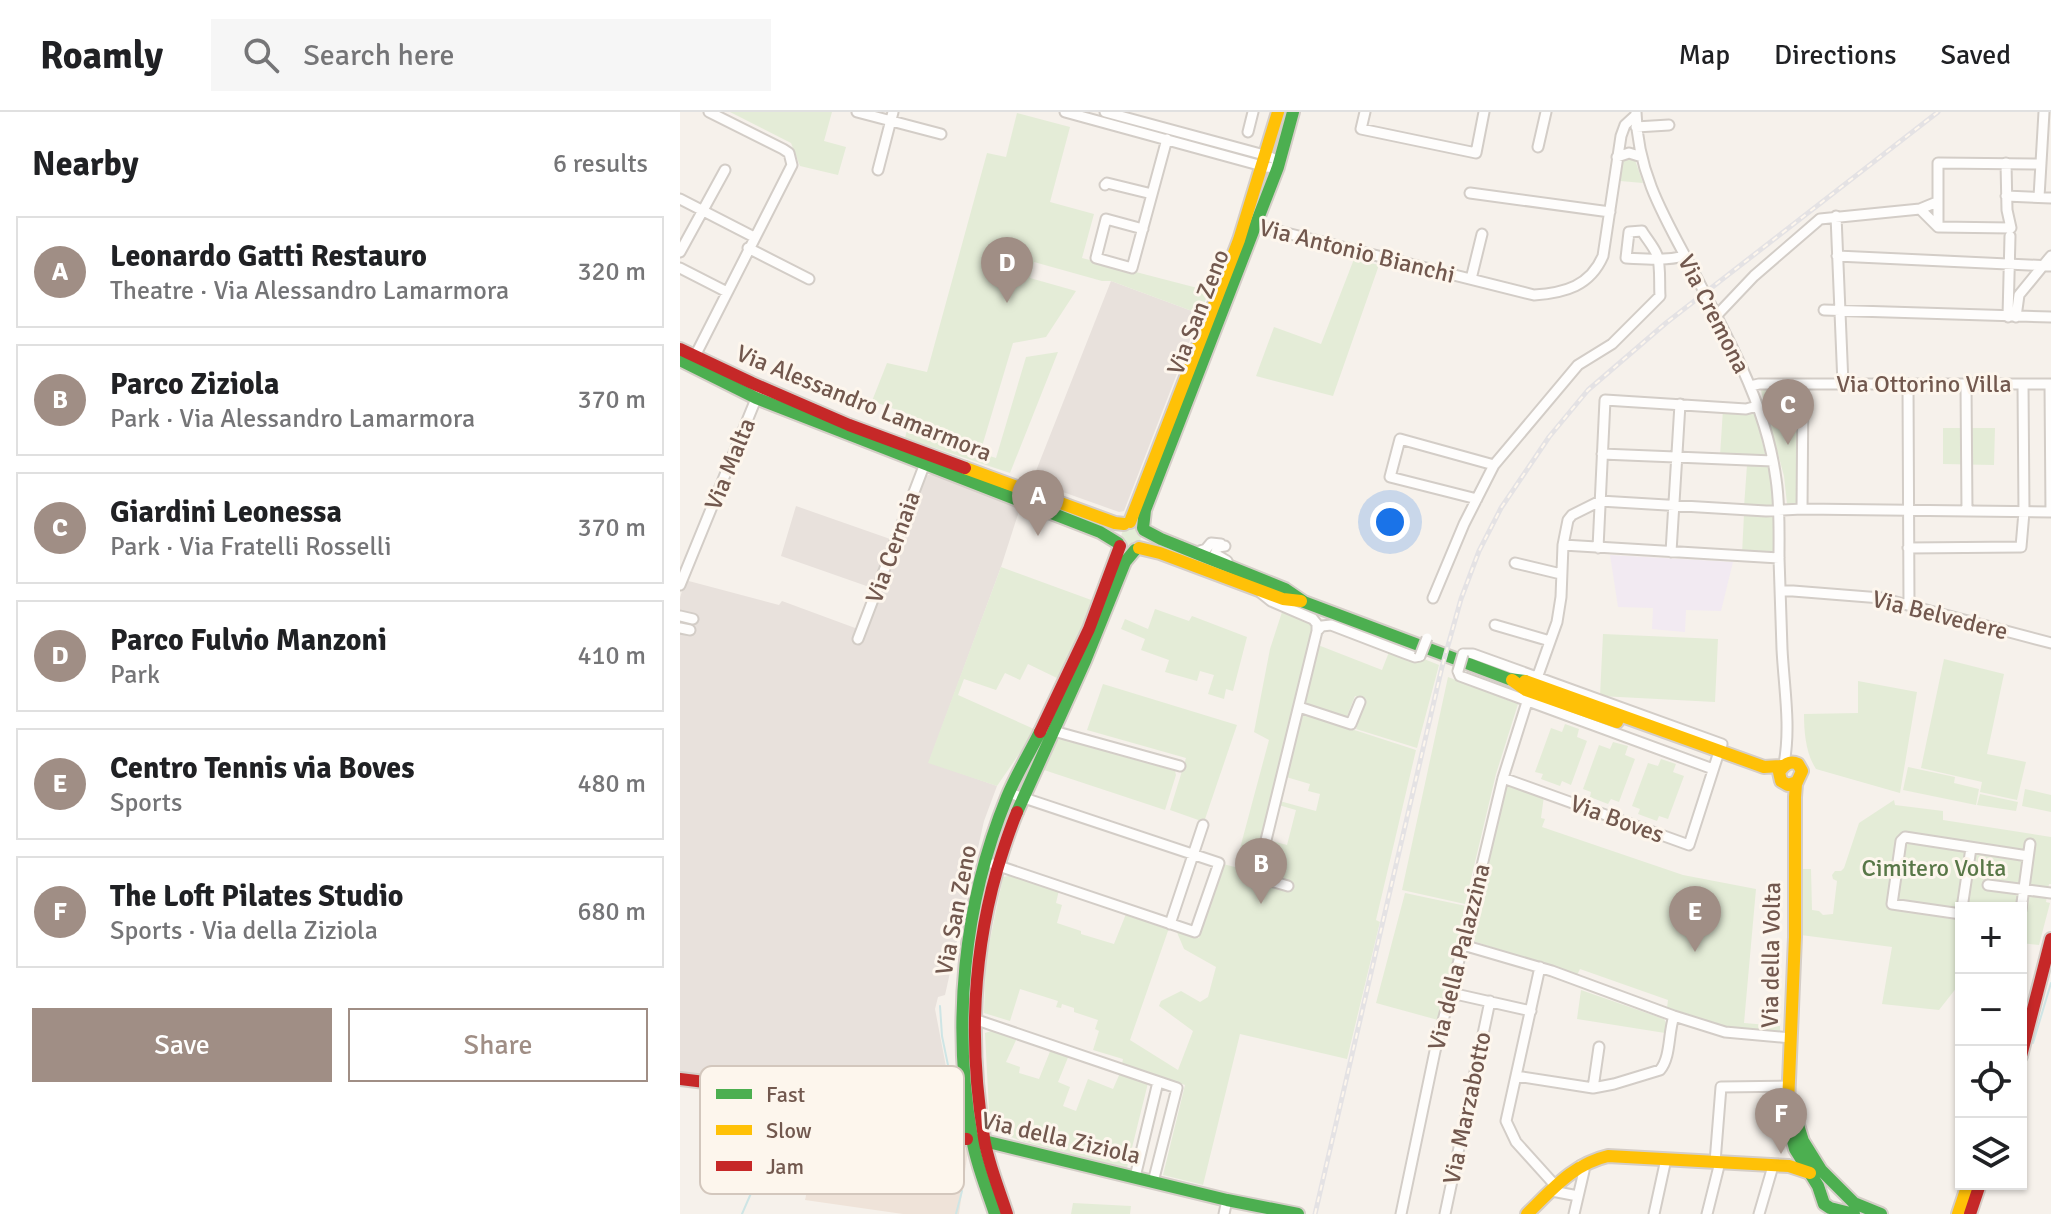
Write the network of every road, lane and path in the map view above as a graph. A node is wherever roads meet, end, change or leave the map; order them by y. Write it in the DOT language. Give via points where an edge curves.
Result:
graph roads {
  1 [pos="709,112"];
  2 [pos="857,112"];
  3 [pos="1065,112"];
  4 [pos="1105,112"];
  5 [pos="1253,112"];
  6 [pos="1280,112"];
  7 [pos="1293,112"];
  8 [pos="1365,112"];
  9 [pos="1484,112"];
  10 [pos="1546,112"];
  11 [pos="2044,112"];
  12 [pos="1636,114"];
  13 [pos="892,117"];
  14 [pos="1669,125"];
  15 [pos="1636,127"];
  16 [pos="1248,132"];
  17 [pos="941,134"];
  18 [pos="1167,139"];
  19 [pos="1538,147"];
  20 [pos="1617,157"];
  21 [pos="1642,157"];
  22 [pos="1279,160"];
  23 [pos="1264,161"];
  24 [pos="2006,163"];
  25 [pos="2040,164"];
  26 [pos="725,170"];
  27 [pos="878,170"];
  28 [pos="1105,185"];
  29 [pos="1470,193"];
  30 [pos="1152,194"];
  31 [pos="2006,196"];
  32 [pos="2039,197"];
  33 [pos="2051,198"];
  34 [pos="680,199"];
  35 [pos="1937,202"];
  36 [pos="1920,209"];
  37 [pos="703,211"];
  38 [pos="1610,212"];
  39 [pos="1836,216"];
  40 [pos="1250,224"];
  41 [pos="1938,227"];
  42 [pos="1143,229"];
  43 [pos="2010,232"];
  44 [pos="1482,234"];
  45 [pos="754,237"];
  46 [pos="748,248"];
  47 [pos="680,252"];
  48 [pos="1685,256"];
  49 [pos="1837,256"];
  50 [pos="2051,256"];
  51 [pos="2009,264"];
  52 [pos="2048,266"];
  53 [pos="680,268"];
  54 [pos="809,279"];
  55 [pos="1471,279"];
  56 [pos="727,292"];
  57 [pos="1824,310"];
  58 [pos="1839,311"];
  59 [pos="1717,315"];
  60 [pos="2012,317"];
  61 [pos="2051,317"];
  62 [pos="680,349"];
  63 [pos="695,356"];
  64 [pos="680,360"];
  65 [pos="1803,384"];
  66 [pos="1843,384"];
  67 [pos="1908,384"];
  68 [pos="1966,384"];
  69 [pos="2023,384"];
  70 [pos="2051,384"];
  71 [pos="1750,386"];
  72 [pos="759,392"];
  73 [pos="1680,404"];
  74 [pos="1757,406"];
  75 [pos="1602,454"];
  76 [pos="1677,458"];
  77 [pos="927,459"];
  78 [pos="1773,461"];
  79 [pos="1494,465"];
  80 [pos="1477,499"];
  81 [pos="1600,501"];
  82 [pos="1674,506"];
  83 [pos="1802,509"];
  84 [pos="1779,511"];
  85 [pos="1909,511"];
  86 [pos="1967,511"];
  87 [pos="2024,512"];
  88 [pos="2051,512"];
  89 [pos="1127,523"];
  90 [pos="1144,529"];
  91 [pos="1119,544"];
  92 [pos="1563,545"];
  93 [pos="1598,548"];
  94 [pos="1908,548"];
  95 [pos="1137,549"];
  96 [pos="1671,552"];
  97 [pos="1779,558"];
  98 [pos="1515,563"];
  99 [pos="1561,574"];
  100 [pos="680,585"];
  101 [pos="1255,589"];
  102 [pos="1780,591"];
  103 [pos="1433,598"];
  104 [pos="1304,602"];
  105 [pos="1909,605"];
  106 [pos="680,616"];
  107 [pos="693,619"];
  108 [pos="1495,625"];
  109 [pos="1317,631"];
  110 [pos="1427,638"];
  111 [pos="858,639"];
  112 [pos="1550,641"];
  113 [pos="2051,643"];
  114 [pos="1782,650"];
  115 [pos="1537,678"];
  116 [pos="1360,702"];
  117 [pos="1527,702"];
  118 [pos="1299,707"];
  119 [pos="1048,729"];
  120 [pos="1788,736"];
  121 [pos="1717,759"];
  122 [pos="1783,765"];
  123 [pos="1180,766"];
  124 [pos="1799,766"];
  125 [pos="1503,778"];
  126 [pos="1788,783"];
  127 [pos="1009,793"];
  128 [pos="1022,797"];
  129 [pos="1203,825"];
  130 [pos="2030,844"];
  131 [pos="1971,848"];
  132 [pos="1193,854"];
  133 [pos="2028,856"];
  134 [pos="984,861"];
  135 [pos="998,865"];
  136 [pos="1988,885"];
  137 [pos="1288,886"];
  138 [pos="2024,890"];
  139 [pos="2051,893"];
  140 [pos="1963,902"];
  141 [pos="2022,902"];
  142 [pos="1955,910"];
  143 [pos="1170,924"];
  144 [pos="2051,939"];
  145 [pos="1463,945"];
  146 [pos="1540,967"];
  147 [pos="1451,993"];
  148 [pos="1490,1001"];
  149 [pos="2033,1009"];
  150 [pos="1531,1011"];
  151 [pos="1674,1016"];
  152 [pos="968,1018"];
  153 [pos="2027,1020"];
  154 [pos="1791,1038"];
  155 [pos="2024,1046"];
  156 [pos="1599,1047"];
  157 [pos="965,1074"];
  158 [pos="1516,1076"];
  159 [pos="964,1078"];
  160 [pos="680,1079"];
  161 [pos="700,1081"];
  162 [pos="1158,1082"];
  163 [pos="1593,1088"];
  164 [pos="1788,1089"];
  165 [pos="964,1139"];
  166 [pos="978,1140"];
  167 [pos="1012,1148"];
  168 [pos="1666,1159"];
  169 [pos="1717,1162"];
  170 [pos="1581,1165"];
  171 [pos="1773,1166"];
  172 [pos="1806,1167"];
  173 [pos="1824,1173"];
  174 [pos="1135,1177"];
  175 [pos="995,1178"];
  176 [pos="1153,1182"];
  177 [pos="1552,1187"];
  178 [pos="1839,1190"];
  179 [pos="1966,1190"];
  180 [pos="1978,1190"];
  181 [pos="1578,1196"];
  182 [pos="1821,1196"];
  183 [pos="1227,1200"];
  184 [pos="1835,1208"];
  185 [pos="995,1214"];
  186 [pos="1007,1214"];
  187 [pos="1224,1214"];
  188 [pos="1298,1214"];
  189 [pos="1401,1214"];
  190 [pos="1445,1214"];
  191 [pos="1527,1214"];
  192 [pos="1574,1214"];
  193 [pos="1654,1214"];
  194 [pos="1707,1214"];
  195 [pos="1759,1214"];
  196 [pos="1854,1214"];
  197 [pos="1881,1214"];
  198 [pos="1958,1214"];
  199 [pos="1970,1214"];
  1 -- 45 [label="street" via="791,158"];
  2 -- 13 [label="street"];
  3 -- 18 [label="street"];
  4 -- 23 [label="street"];
  5 -- 16 [label="street"];
  6 -- 22 [label="street"];
  6 -- 23 [label="street, Via San Zeno"];
  7 -- 22 [label="street, Via San Zeno"];
  8 -- 9 [label="street" via="1361,129 1476,153"];
  10 -- 19 [label="street"];
  11 -- 25 [label="street"];
  12 -- 15 [label="street, Via Cremona"];
  12 -- 20 [label="street, Via Antonio Bianchi" via="1625,125"];
  13 -- 17 [label="street"];
  13 -- 27 [label="street"];
  14 -- 15 [label="street"];
  15 -- 21 [label="street, Via Cremona"];
  18 -- 23 [label="street"];
  18 -- 30 [label="street"];
  20 -- 21 [label="street"];
  20 -- 38 [label="street, Via Antonio Bianchi"];
  21 -- 48 [label="street, Via Cremona" via="1661,214"];
  22 -- 23 [label="street"];
  22 -- 40 [label="street, Via San Zeno"];
  23 -- 40 [label="street, Via San Zeno"];
  24 -- 25 [label="street"];
  24 -- 31 [label="street"];
  24 -- 35 [label="street" via="1938,163"];
  25 -- 32 [label="street"];
  26 -- 37 [label="street"];
  28 -- 30 [label="street"];
  29 -- 38 [label="street"];
  30 -- 42 [label="street"];
  31 -- 32 [label="street"];
  31 -- 43 [label="street"];
  32 -- 33 [label="street"];
  34 -- 37 [label="street"];
  35 -- 36 [label="street"];
  35 -- 41 [label="street"];
  36 -- 39 [label="street"];
  36 -- 41 [label="street"];
  37 -- 45 [label="street"];
  37 -- 47 [label="street"];
  38 -- 55 [label="street, Via Antonio Bianchi" via="1598,268 1575,287 1534,295"];
  39 -- 49 [label="street"];
  39 -- 59 [label="street" via="1820,219"];
  40 -- 55 [label="street, Via Antonio Bianchi"];
  40 -- 89 [label="street, Via San Zeno"];
  40 -- 90 [label="street, Via San Zeno" via="1145,510"];
  41 -- 43 [label="street"];
  42 -- 42 [label="street" via="1132,268 1096,258 1106,219"];
  43 -- 51 [label="street"];
  44 -- 55 [label="street, Via Antonio Bianchi"];
  45 -- 46 [label="street"];
  46 -- 54 [label="street"];
  46 -- 56 [label="street"];
  48 -- 59 [label="street, Via Cremona"];
  48 -- 79 [label="street" via="1657,260 1660,296 1612,344 1578,365"];
  49 -- 51 [label="street"];
  49 -- 58 [label="street"];
  50 -- 52 [label="street"];
  51 -- 52 [label="street"];
  51 -- 60 [label="street"];
  52 -- 60 [label="street" via="2019,295"];
  53 -- 56 [label="street"];
  56 -- 63 [label="street"];
  57 -- 58 [label="street"];
  58 -- 60 [label="street"];
  58 -- 66 [label="street"];
  59 -- 71 [label="street, Via Cremona"];
  60 -- 61 [label="street"];
  62 -- 63 [label="street, Via Alessandro Lamarmora"];
  63 -- 72 [label="street, Via Alessandro Lamarmora"];
  64 -- 72 [label="street, Via Alessandro Lamarmora"];
  65 -- 66 [label="street, Via Ottorino Villa"];
  65 -- 71 [label="street, Via Ottorino Villa"];
  65 -- 83 [label="street"];
  66 -- 67 [label="street, Via Ottorino Villa"];
  67 -- 68 [label="street, Via Ottorino Villa"];
  67 -- 85 [label="street"];
  68 -- 69 [label="street, Via Ottorino Villa"];
  68 -- 86 [label="street"];
  69 -- 70 [label="street, Via Ottorino Villa"];
  69 -- 87 [label="street"];
  70 -- 88 [label="street"];
  71 -- 74 [label="street, Via Cremona"];
  72 -- 77 [label="street, Via Alessandro Lamarmora"];
  72 -- 100 [label="street, Via Malta"];
  73 -- 74 [label="street"];
  73 -- 75 [label="street" via="1605,400"];
  73 -- 76 [label="street"];
  74 -- 78 [label="street, Via Cremona"];
  75 -- 76 [label="street"];
  75 -- 81 [label="street"];
  76 -- 78 [label="street"];
  76 -- 82 [label="street"];
  77 -- 89 [label="street, Via Alessandro Lamarmora"];
  77 -- 91 [label="street, Via Alessandro Lamarmora"];
  77 -- 111 [label="street, Via Cernaia"];
  78 -- 84 [label="street, Via Cremona"];
  79 -- 80 [label="street"];
  79 -- 80 [label="street" via="1400,439 1390,477"];
  80 -- 103 [label="street"];
  81 -- 82 [label="street"];
  81 -- 92 [label="street" via="1572,515"];
  81 -- 93 [label="street"];
  82 -- 84 [label="street"];
  82 -- 96 [label="street"];
  83 -- 84 [label="street"];
  83 -- 85 [label="street"];
  84 -- 97 [label="street, Via Cremona"];
  85 -- 86 [label="street"];
  85 -- 94 [label="street"];
  86 -- 87 [label="street"];
  87 -- 88 [label="street"];
  87 -- 94 [label="street" via="2021,547"];
  89 -- 90 [label="street"];
  89 -- 91 [label="street" via="1117,533"];
  90 -- 95 [label="street" via="1145,540"];
  90 -- 104 [label="street"];
  91 -- 95 [label="street" via="1129,551"];
  91 -- 119 [label="street, Via San Zeno"];
  92 -- 93 [label="street"];
  92 -- 99 [label="street"];
  93 -- 96 [label="street"];
  94 -- 105 [label="street"];
  95 -- 101 [label="street"];
  95 -- 119 [label="street, Via San Zeno" via="1125,562 1085,661"];
  96 -- 97 [label="street"];
  97 -- 102 [label="street, Via Cremona"];
  98 -- 99 [label="street"];
  99 -- 112 [label="street"];
  101 -- 104 [label="street"];
  101 -- 109 [label="street" via="1313,619"];
  102 -- 105 [label="street, Via Belvedere"];
  102 -- 114 [label="street, Via Cremona"];
  104 -- 121 [label="street"];
  105 -- 113 [label="street, Via Belvedere"];
  106 -- 107 [label="street"];
  108 -- 112 [label="street"];
  109 -- 110 [label="street, bridge" via="1331,625 1415,657"];
  109 -- 118 [label="street"];
  112 -- 115 [label="street"];
  114 -- 120 [label="street, Via della Volta"];
  115 -- 117 [label="street, bridge" via="1463,654 1460,676"];
  115 -- 121 [label="street" via="1722,744"];
  116 -- 118 [label="street" via="1351,724"];
  117 -- 121 [label="street"];
  117 -- 125 [label="street, Via della Palazzina"];
  118 -- 137 [label="street" via="1257,877"];
  119 -- 123 [label="street"];
  119 -- 127 [label="street, Via San Zeno"];
  119 -- 128 [label="street, Via San Zeno"];
  120 -- 122 [label="street, Via della Volta"];
  120 -- 124 [label="street, Via della Volta"];
  121 -- 122 [label="street"];
  121 -- 125 [label="street, Via Boves" via="1689,845"];
  121 -- 126 [label="street"];
  122 -- 124 [label="street"];
  122 -- 126 [label="street, Via della Volta" via="1779,775"];
  124 -- 126 [label="street, Via della Volta" via="1801,775"];
  125 -- 145 [label="street, Via della Palazzina"];
  126 -- 154 [label="street, Via della Volta" via="1794,821"];
  127 -- 128 [label="street"];
  127 -- 134 [label="street, Via San Zeno"];
  128 -- 132 [label="street"];
  128 -- 135 [label="street, Via San Zeno"];
  129 -- 132 [label="street"];
  130 -- 133 [label="street"];
  131 -- 133 [label="street"];
  131 -- 140 [label="street"];
  131 -- 142 [label="street" via="1905,837 1901,841 1892,904"];
  132 -- 143 [label="street"];
  132 -- 143 [label="street" via="1219,863 1195,932"];
  133 -- 138 [label="street"];
  134 -- 135 [label="street"];
  134 -- 152 [label="street, Via San Zeno" via="968,937"];
  135 -- 143 [label="street"];
  135 -- 152 [label="street, Via San Zeno"];
  136 -- 138 [label="street"];
  138 -- 139 [label="street"];
  138 -- 141 [label="street"];
  144 -- 149 [label="street"];
  145 -- 146 [label="street"];
  145 -- 147 [label="street, Via della Palazzina"];
  146 -- 150 [label="street"];
  146 -- 151 [label="street"];
  147 -- 148 [label="street, Via Marzabotto"];
  147 -- 189 [label="street, Via della Palazzina"];
  148 -- 150 [label="street, Via Marzabotto"];
  148 -- 190 [label="street, Via Marzabotto"];
  149 -- 153 [label="street"];
  149 -- 155 [label="street"];
  150 -- 158 [label="street"];
  151 -- 154 [label="street" via="1725,1032"];
  151 -- 163 [label="street" via="1660,1070"];
  152 -- 157 [label="street, Via San Zeno"];
  152 -- 162 [label="street"];
  152 -- 166 [label="street, Via San Zeno"];
  154 -- 164 [label="street, Via della Volta"];
  156 -- 163 [label="street"];
  157 -- 159 [label="street"];
  157 -- 166 [label="street, Via San Zeno"];
  158 -- 163 [label="street"];
  158 -- 177 [label="street" via="1506,1121"];
  160 -- 161 [label="street"];
  162 -- 174 [label="street"];
  162 -- 176 [label="street" via="1177,1088"];
  164 -- 169 [label="street" via="1721,1087"];
  164 -- 172 [label="street, Via della Volta" via="1788,1126"];
  164 -- 173 [label="street, Via della Volta" via="1805,1148"];
  165 -- 166 [label="street, Via della Ziziola"];
  166 -- 167 [label="street, Via della Ziziola"];
  166 -- 175 [label="street, Via San Zeno"];
  166 -- 185 [label="street, Via San Zeno"];
  167 -- 174 [label="street, Via della Ziziola"];
  167 -- 175 [label="street" via="997,1157"];
  168 -- 169 [label="street"];
  168 -- 170 [label="street" via="1608,1156"];
  168 -- 193 [label="street"];
  169 -- 171 [label="street"];
  169 -- 194 [label="street"];
  170 -- 177 [label="street"];
  170 -- 181 [label="street"];
  171 -- 172 [label="street"];
  171 -- 195 [label="street"];
  172 -- 173 [label="street" via="1809,1162"];
  172 -- 182 [label="street, Via della Volta"];
  173 -- 178 [label="street, Via della Volta"];
  174 -- 176 [label="street, Via della Ziziola"];
  175 -- 186 [label="street, Via San Zeno"];
  176 -- 183 [label="street, Via della Ziziola"];
  177 -- 181 [label="street"];
  177 -- 191 [label="street"];
  178 -- 182 [label="street" via="1824,1189"];
  178 -- 184 [label="street" via="1843,1201"];
  178 -- 197 [label="street, Via della Volta" via="1857,1205"];
  179 -- 198 [label="street"];
  180 -- 199 [label="street"];
  181 -- 192 [label="street"];
  182 -- 184 [label="street, Via della Volta" via="1826,1206"];
  183 -- 187 [label="street"];
  183 -- 188 [label="street, Via della Ziziola"];
  184 -- 196 [label="street, Via della Volta"];
}
